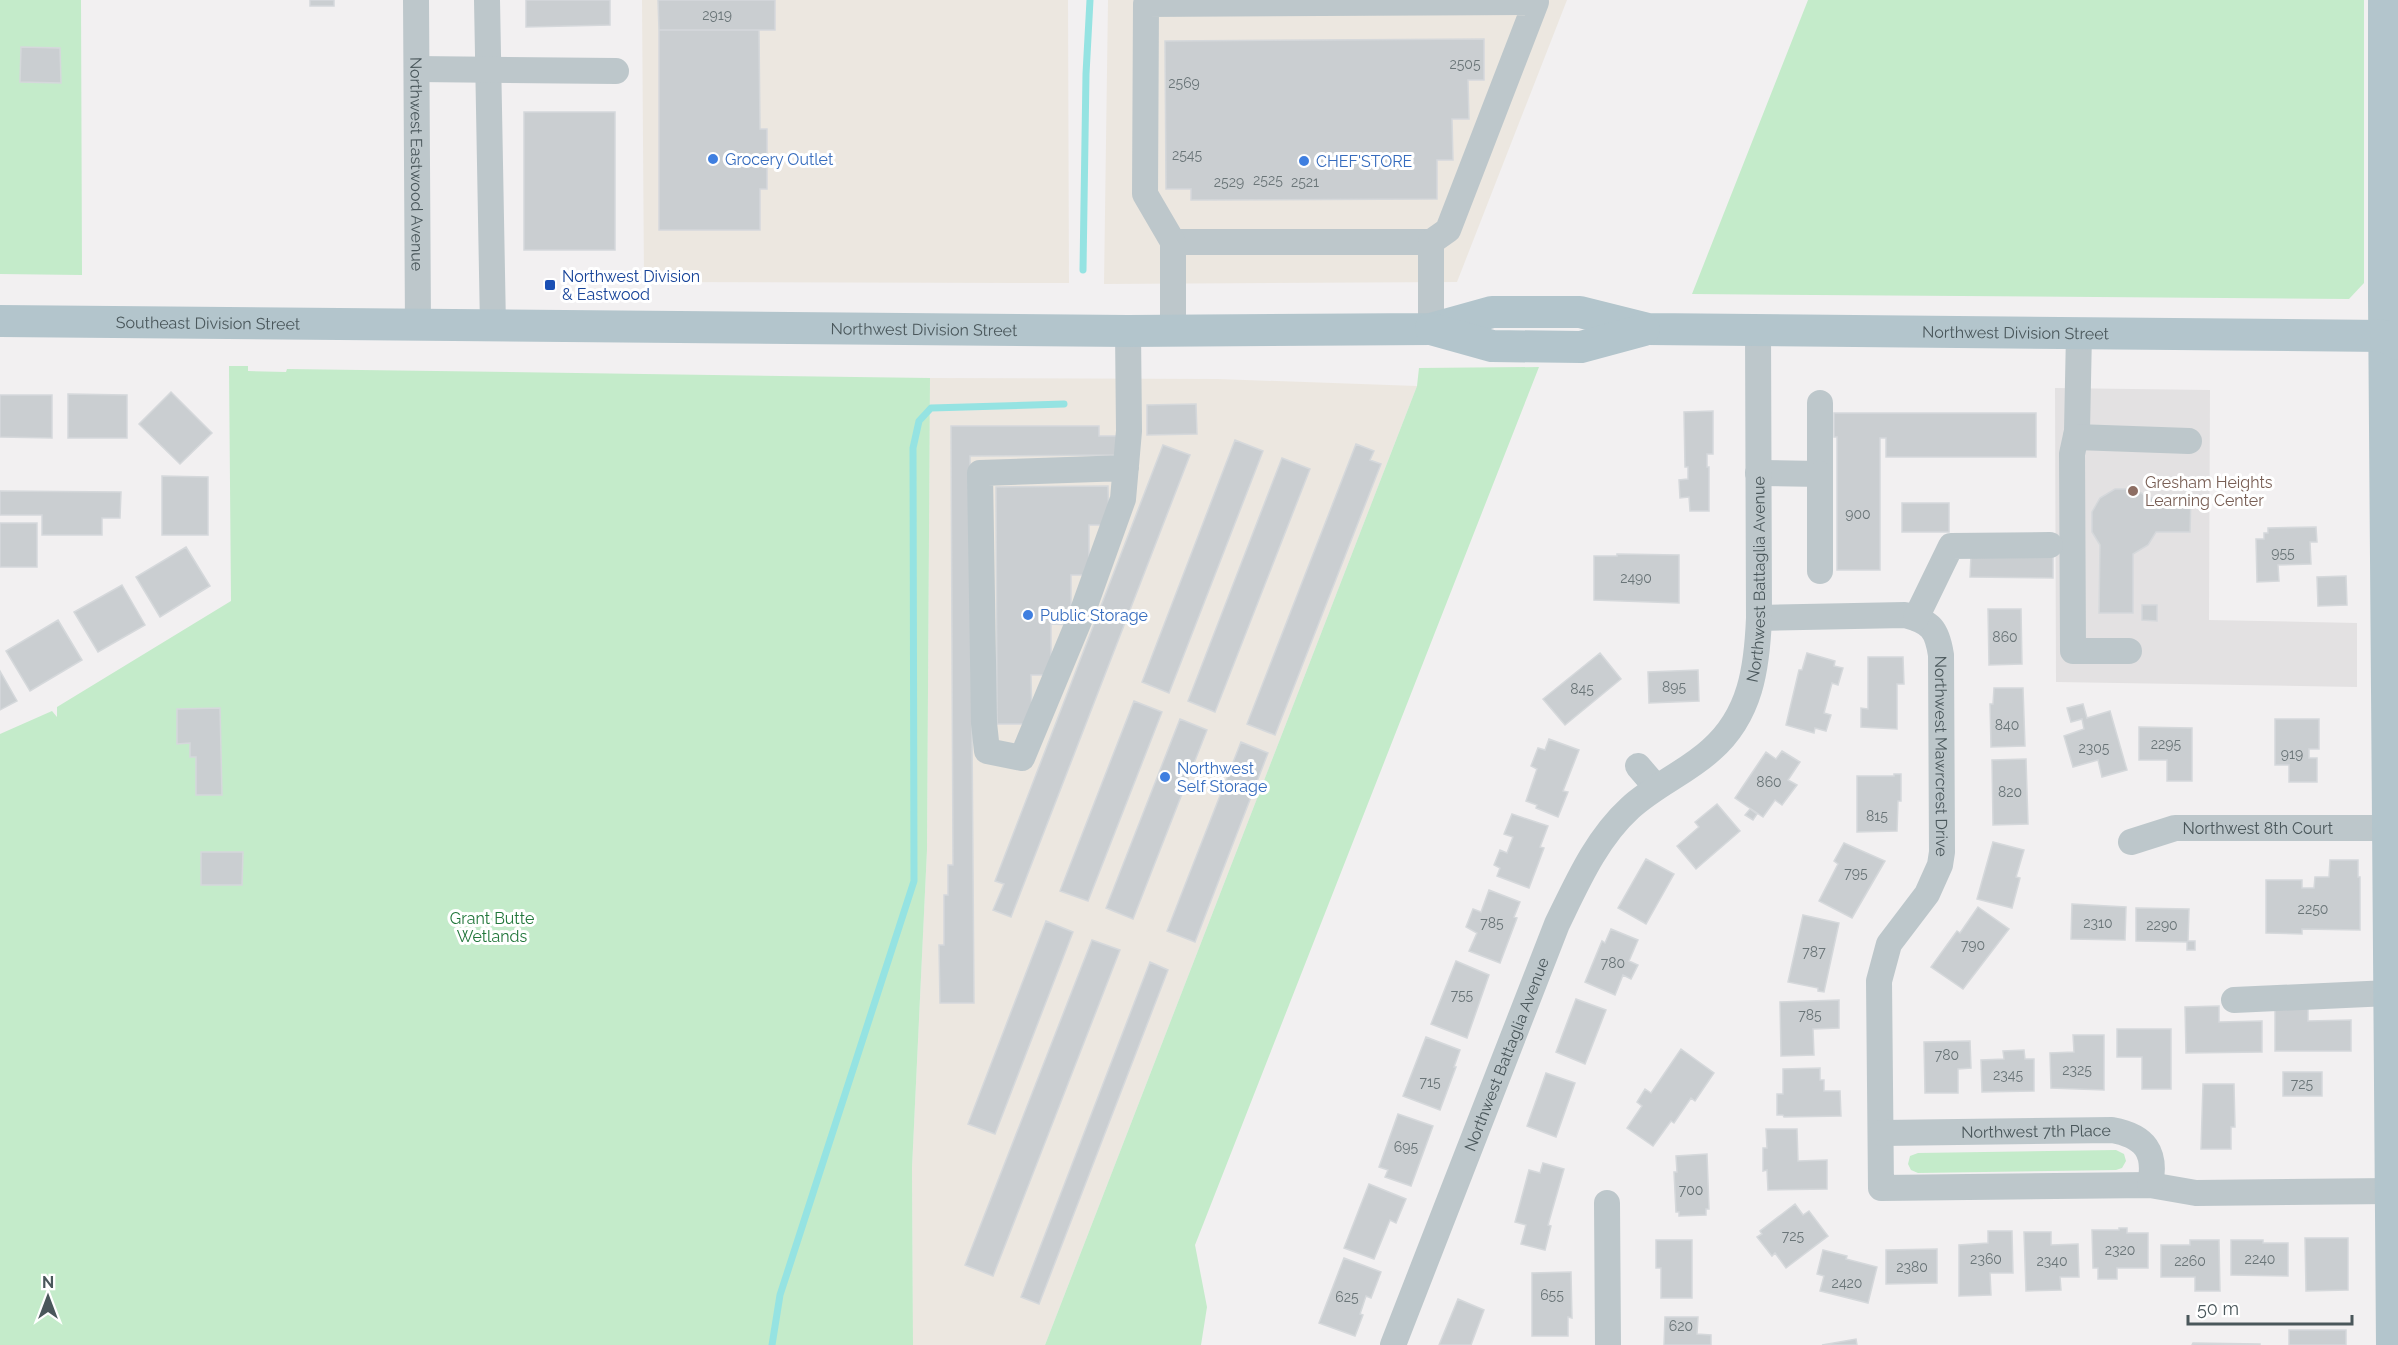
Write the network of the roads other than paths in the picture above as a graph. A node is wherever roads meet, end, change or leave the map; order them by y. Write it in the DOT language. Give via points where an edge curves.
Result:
graph roads {
  1 [pos="416,0"];
  2 [pos="487,0"];
  3 [pos="2384,0"];
  4 [pos="2391,62"];
  5 [pos="417,69"];
  6 [pos="488,70"];
  7 [pos="616,71"];
  8 [pos="1173,242"];
  9 [pos="1431,242"];
  10 [pos="0,321"];
  11 [pos="418,326"];
  12 [pos="493,327"];
  13 [pos="1431,329"];
  14 [pos="1758,329"];
  15 [pos="1173,330"];
  16 [pos="1128,331"];
  17 [pos="2079,333"];
  18 [pos="2394,336"];
  19 [pos="1820,403"];
  20 [pos="2076,437"];
  21 [pos="2189,441"];
  22 [pos="1126,468"];
  23 [pos="1758,473"];
  24 [pos="1821,474"];
  25 [pos="2050,545"];
  26 [pos="1820,571"];
  27 [pos="1759,618"];
  28 [pos="1916,618"];
  29 [pos="2129,651"];
  30 [pos="1638,766"];
  31 [pos="1656,787"];
  32 [pos="2388,828"];
  33 [pos="2130,842"];
  34 [pos="2390,993"];
  35 [pos="2234,1000"];
  36 [pos="1882,1133"];
  37 [pos="2150,1185"];
  38 [pos="2391,1191"];
  39 [pos="1607,1203"];
  40 [pos="2395,1234"];
  41 [pos="1393,1345"];
  42 [pos="1608,1345"];
  43 [pos="2392,1345"];
  1 -- 5 [label="street, Northwest Eastwood Avenue"];
  2 -- 6 [label="street"];
  3 -- 4 [label="main road"];
  4 -- 18 [label="main road"];
  5 -- 6 [label="street"];
  5 -- 11 [label="street, Northwest Eastwood Avenue"];
  6 -- 7 [label="street"];
  6 -- 12 [label="street"];
  8 -- 9 [label="street"];
  8 -- 9 [label="street" via="1145,194 1146,4 1536,2 1448,230"];
  8 -- 15 [label="street"];
  9 -- 13 [label="street"];
  10 -- 11 [label="main road, Southeast Division Street"];
  11 -- 12 [label="main road, Northwest Division Street"];
  12 -- 16 [label="main road, Northwest Division Street"];
  13 -- 14 [label="main road, Northwest Division Street" via="1492,346 1581,347 1648,329"];
  13 -- 15 [label="main road, Northwest Division Street"];
  14 -- 17 [label="main road, Northwest Division Street"];
  14 -- 23 [label="street, Northwest Battaglia Avenue"];
  15 -- 16 [label="main road, Northwest Division Street"];
  16 -- 22 [label="street"];
  17 -- 18 [label="main road, Northwest Division Street"];
  17 -- 20 [label="street"];
  18 -- 32 [label="main road"];
  19 -- 24 [label="street"];
  20 -- 21 [label="street"];
  20 -- 29 [label="street" via="2072,454 2073,651"];
  22 -- 22 [label="street" via="1123,499 1081,616 1022,758 987,751 980,473"];
  23 -- 24 [label="street"];
  23 -- 27 [label="street, Northwest Battaglia Avenue"];
  24 -- 26 [label="street"];
  25 -- 28 [label="street" via="1951,546"];
  27 -- 28 [label="street"];
  27 -- 31 [label="street, Northwest Battaglia Avenue" via="1753,681 1733,727 1711,751"];
  28 -- 36 [label="street, Northwest Mawrcrest Drive" via="1934,630 1941,655 1942,852 1927,894 1889,944 1881,971"];
  30 -- 31 [label="street"];
  31 -- 41 [label="street, Northwest Battaglia Avenue" via="1628,810 1604,839 1557,924"];
  32 -- 33 [label="street, Northwest 8th Court" via="2175,828"];
  32 -- 34 [label="main road"];
  34 -- 35 [label="street"];
  34 -- 38 [label="main road"];
  36 -- 37 [label="street, Northwest 7th Place" via="2128,1133 2147,1146 2153,1168"];
  36 -- 37 [label="street, Northwest Mawrcrest Drive" via="1881,1188"];
  37 -- 38 [label="street" via="2196,1193"];
  38 -- 40 [label="main road"];
  39 -- 42 [label="street"];
  40 -- 43 [label="main road"];
}
